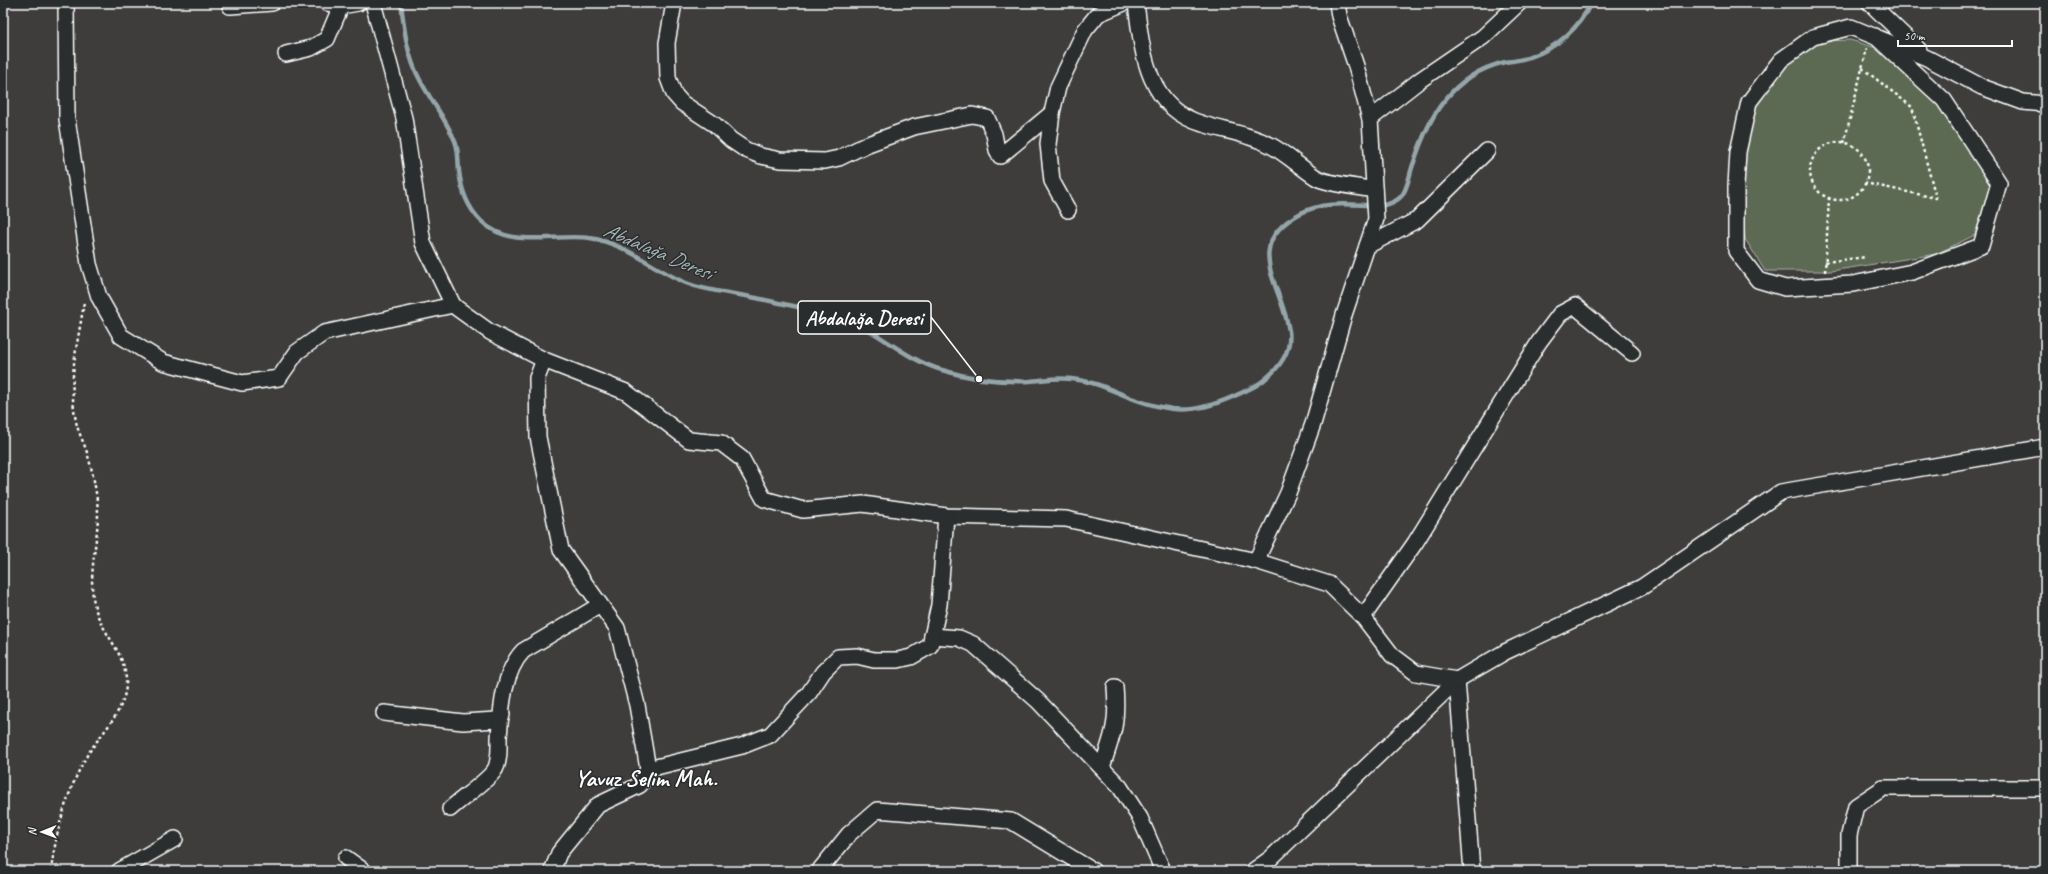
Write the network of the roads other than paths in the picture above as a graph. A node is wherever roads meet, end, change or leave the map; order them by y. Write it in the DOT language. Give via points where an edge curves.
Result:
graph roads {
  1 [pos="66,3"];
  2 [pos="272,3"];
  3 [pos="358,3"];
  4 [pos="373,3"];
  5 [pos="674,3"];
  6 [pos="1124,3"];
  7 [pos="1136,3"];
  8 [pos="1337,3"];
  9 [pos="1519,3"];
  10 [pos="1870,3"];
  11 [pos="334,5"];
  12 [pos="230,6"];
  13 [pos="1873,35"];
  14 [pos="286,54"];
  15 [pos="1928,58"];
  16 [pos="2045,104"];
  17 [pos="1052,113"];
  18 [pos="1370,119"];
  19 [pos="1487,151"];
  20 [pos="1374,194"];
  21 [pos="1068,210"];
  22 [pos="1367,246"];
  23 [pos="453,305"];
  24 [pos="1632,353"];
  25 [pos="544,360"];
  26 [pos="2045,447"];
  27 [pos="946,516"];
  28 [pos="1256,561"];
  29 [pos="600,605"];
  30 [pos="1363,616"];
  31 [pos="932,636"];
  32 [pos="1458,680"];
  33 [pos="1114,688"];
  34 [pos="384,713"];
  35 [pos="502,715"];
  36 [pos="1102,767"];
  37 [pos="648,769"];
  38 [pos="2045,788"];
  39 [pos="450,809"];
  40 [pos="175,839"];
  41 [pos="346,858"];
  42 [pos="119,871"];
  43 [pos="364,871"];
  44 [pos="552,871"];
  45 [pos="818,871"];
  46 [pos="1093,871"];
  47 [pos="1163,871"];
  48 [pos="1253,871"];
  49 [pos="1472,871"];
  50 [pos="1848,871"];
  1 -- 23 [label="street" via="67,119 89,264 99,297 121,336 163,362 242,383 279,378 297,352 324,334"];
  2 -- 12 [label="street"];
  3 -- 11 [label="street"];
  4 -- 23 [label="street" via="404,118 423,243"];
  5 -- 17 [label="street" via="667,43 668,78 674,94 731,140 761,156 780,160 824,161 839,158 914,127 972,114 986,118 1000,156"];
  6 -- 17 [label="street" via="1098,14 1085,30 1058,87"];
  7 -- 20 [label="street" via="1141,43 1149,74 1168,105 1185,118 1238,132 1269,145 1319,179"];
  8 -- 18 [label="street"];
  9 -- 18 [label="street" via="1483,37 1420,80"];
  10 -- 15 [label="street"];
  11 -- 14 [label="street" via="327,39 311,48"];
  13 -- 13 [label="street" via="1944,100 1999,183 1981,246 1912,272 1854,284 1785,288 1758,280 1736,251 1738,152 1749,102 1781,60 1813,37 1851,27"];
  13 -- 15 [label="street"];
  15 -- 16 [label="street" via="1982,87 2023,102"];
  17 -- 21 [label="street" via="1048,144 1052,181"];
  18 -- 20 [label="street"];
  19 -- 22 [label="street" via="1417,220"];
  20 -- 22 [label="street" via="1376,219"];
  22 -- 28 [label="street" via="1344,314 1313,424 1288,493"];
  23 -- 25 [label="street" via="490,332"];
  24 -- 30 [label="street" via="1575,306 1560,314 1539,342 1415,543"];
  25 -- 27 [label="street" via="626,392 689,440 721,443 742,459 764,499 803,510 863,504"];
  25 -- 29 [label="street" via="537,378 538,437 561,550"];
  26 -- 32 [label="street" via="1781,492 1642,586 1505,652"];
  27 -- 28 [label="street" via="1066,519"];
  27 -- 31 [label="street" via="939,605"];
  28 -- 30 [label="street" via="1329,584"];
  29 -- 35 [label="street" via="523,651 514,661"];
  29 -- 37 [label="street" via="617,628 637,705"];
  30 -- 32 [label="street" via="1392,655 1416,673"];
  31 -- 36 [label="street" via="959,638 974,644 1038,701"];
  31 -- 37 [label="street" via="930,646 911,657 898,660 838,657 823,672 809,693 770,734 742,746"];
  32 -- 48 [label="street" via="1271,858"];
  32 -- 49 [label="street"];
  33 -- 36 [label="street" via="1117,712 1114,731"];
  34 -- 35 [label="street" via="463,722 497,720"];
  35 -- 39 [label="street" via="495,770"];
  36 -- 47 [label="street" via="1120,787 1140,818"];
  37 -- 44 [label="street" via="640,785 598,805 559,853"];
  38 -- 50 [label="street" via="1883,788 1856,806 1850,835"];
  40 -- 42 [label="street"];
  41 -- 43 [label="street"];
  45 -- 46 [label="street" via="849,834 877,810 1011,821"];
}
